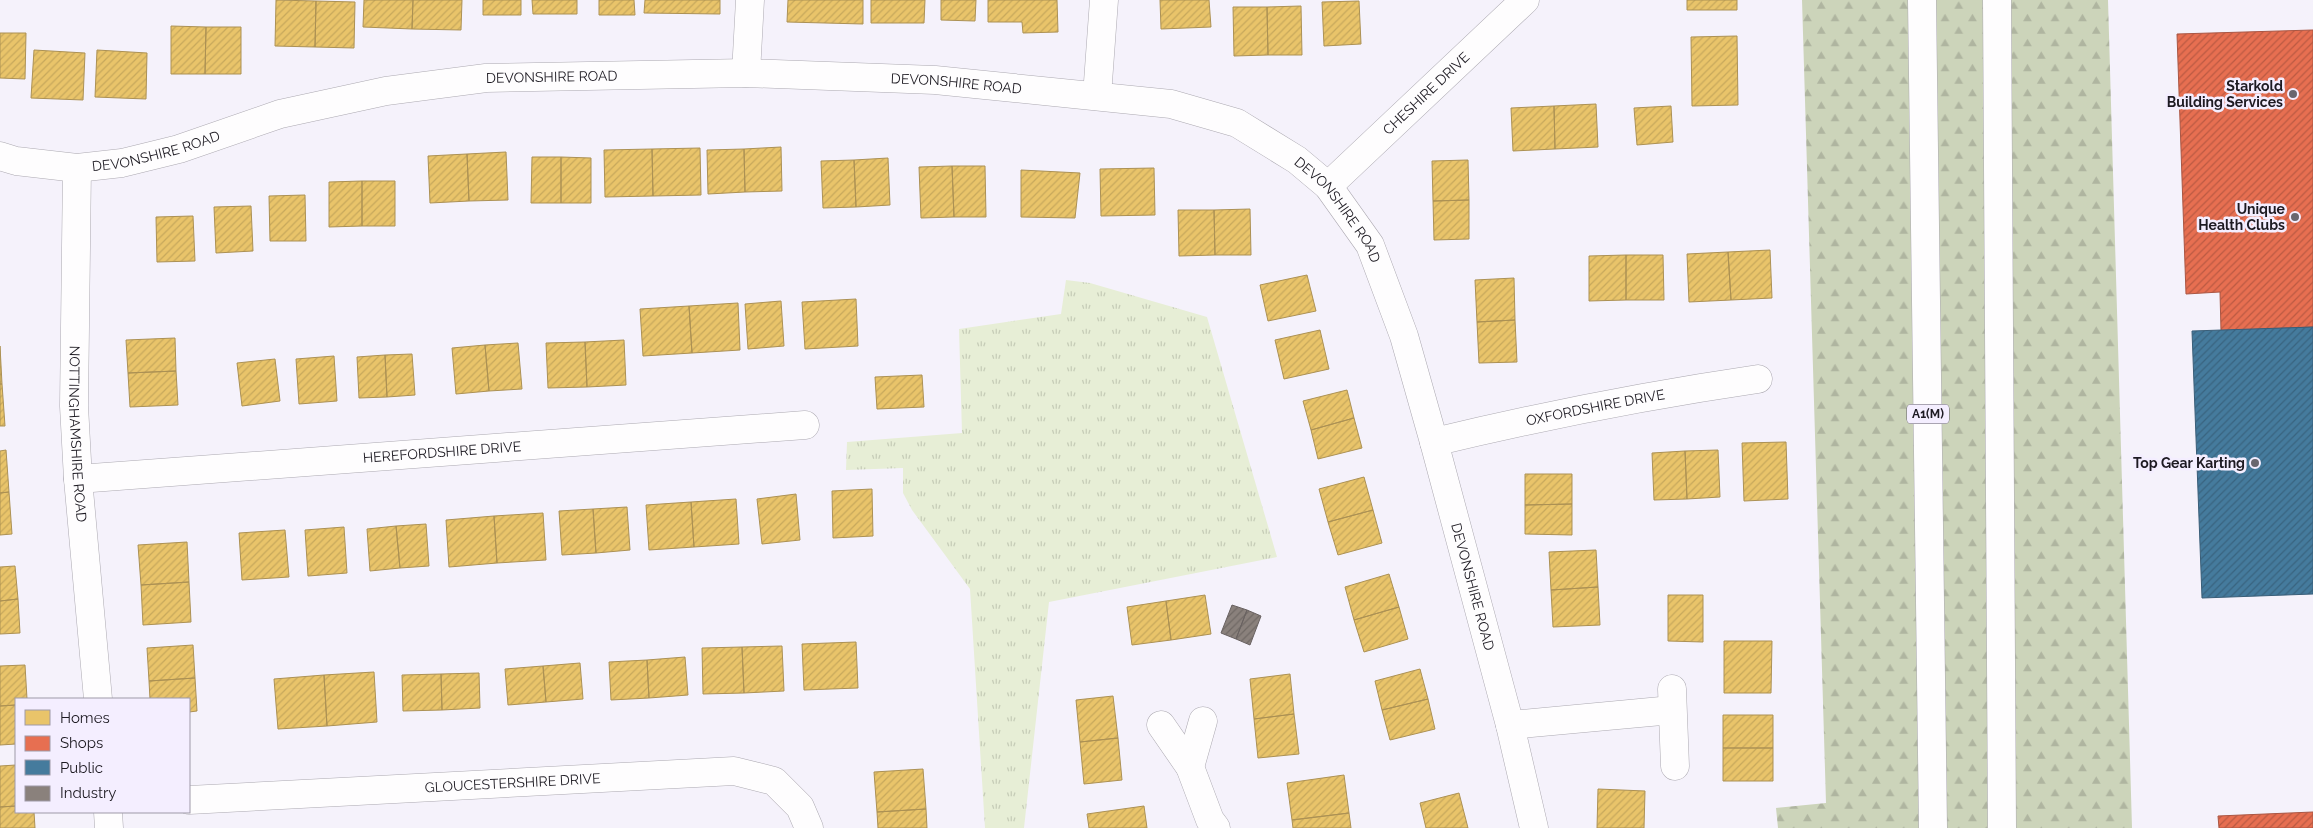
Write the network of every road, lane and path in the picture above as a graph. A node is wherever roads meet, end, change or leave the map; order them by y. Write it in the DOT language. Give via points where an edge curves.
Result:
graph roads {
  1 [pos="750,0"];
  2 [pos="1104,0"];
  3 [pos="1526,0"];
  4 [pos="1922,0"];
  5 [pos="1997,0"];
  6 [pos="746,73"];
  7 [pos="1098,96"];
  8 [pos="0,156"];
  9 [pos="77,168"];
  10 [pos="1328,186"];
  11 [pos="1758,378"];
  12 [pos="805,425"];
  13 [pos="1434,442"];
  14 [pos="78,479"];
  15 [pos="98,698"];
  16 [pos="1203,721"];
  17 [pos="1161,724"];
  18 [pos="1510,725"];
  19 [pos="1675,766"];
  20 [pos="1190,767"];
  21 [pos="190,800"];
  22 [pos="108,813"];
  23 [pos="109,828"];
  24 [pos="809,828"];
  25 [pos="1216,828"];
  26 [pos="1534,828"];
  27 [pos="1933,828"];
  28 [pos="2002,828"];
  1 -- 6 [label="main road"];
  2 -- 7 [label="main road"];
  3 -- 10 [label="main road, CHESHIRE DRIVE"];
  4 -- 27 [label="main road, A1(M)"];
  5 -- 28 [label="main road"];
  6 -- 7 [label="main road, DEVONSHIRE ROAD" via="935,80"];
  6 -- 9 [label="main road, DEVONSHIRE ROAD" via="486,78 386,91 280,114 170,152 122,163"];
  7 -- 10 [label="main road, DEVONSHIRE ROAD" via="1171,104 1237,123 1297,160"];
  8 -- 9 [label="main road, DEVONSHIRE ROAD" via="16,162"];
  9 -- 14 [label="main road, NOTTINGHAMSHIRE ROAD" via="74,406"];
  10 -- 13 [label="main road, DEVONSHIRE ROAD" via="1370,245 1404,336"];
  11 -- 13 [label="main road, OXFORDSHIRE DRIVE" via="1666,392"];
  12 -- 14 [label="main road, HEREFORDSHIRE DRIVE"];
  13 -- 18 [label="main road, DEVONSHIRE ROAD"];
  14 -- 15 [label="main road, NOTTINGHAMSHIRE ROAD"];
  16 -- 20 [label="main road"];
  17 -- 20 [label="main road"];
  18 -- 19 [label="main road" via="1672,699"];
  18 -- 26 [label="main road, DEVONSHIRE ROAD"];
  20 -- 25 [label="main road"];
  21 -- 24 [label="main road, GLOUCESTERSHIRE DRIVE" via="734,770 774,781 800,807"];
  22 -- 23 [label="main road"];
}
